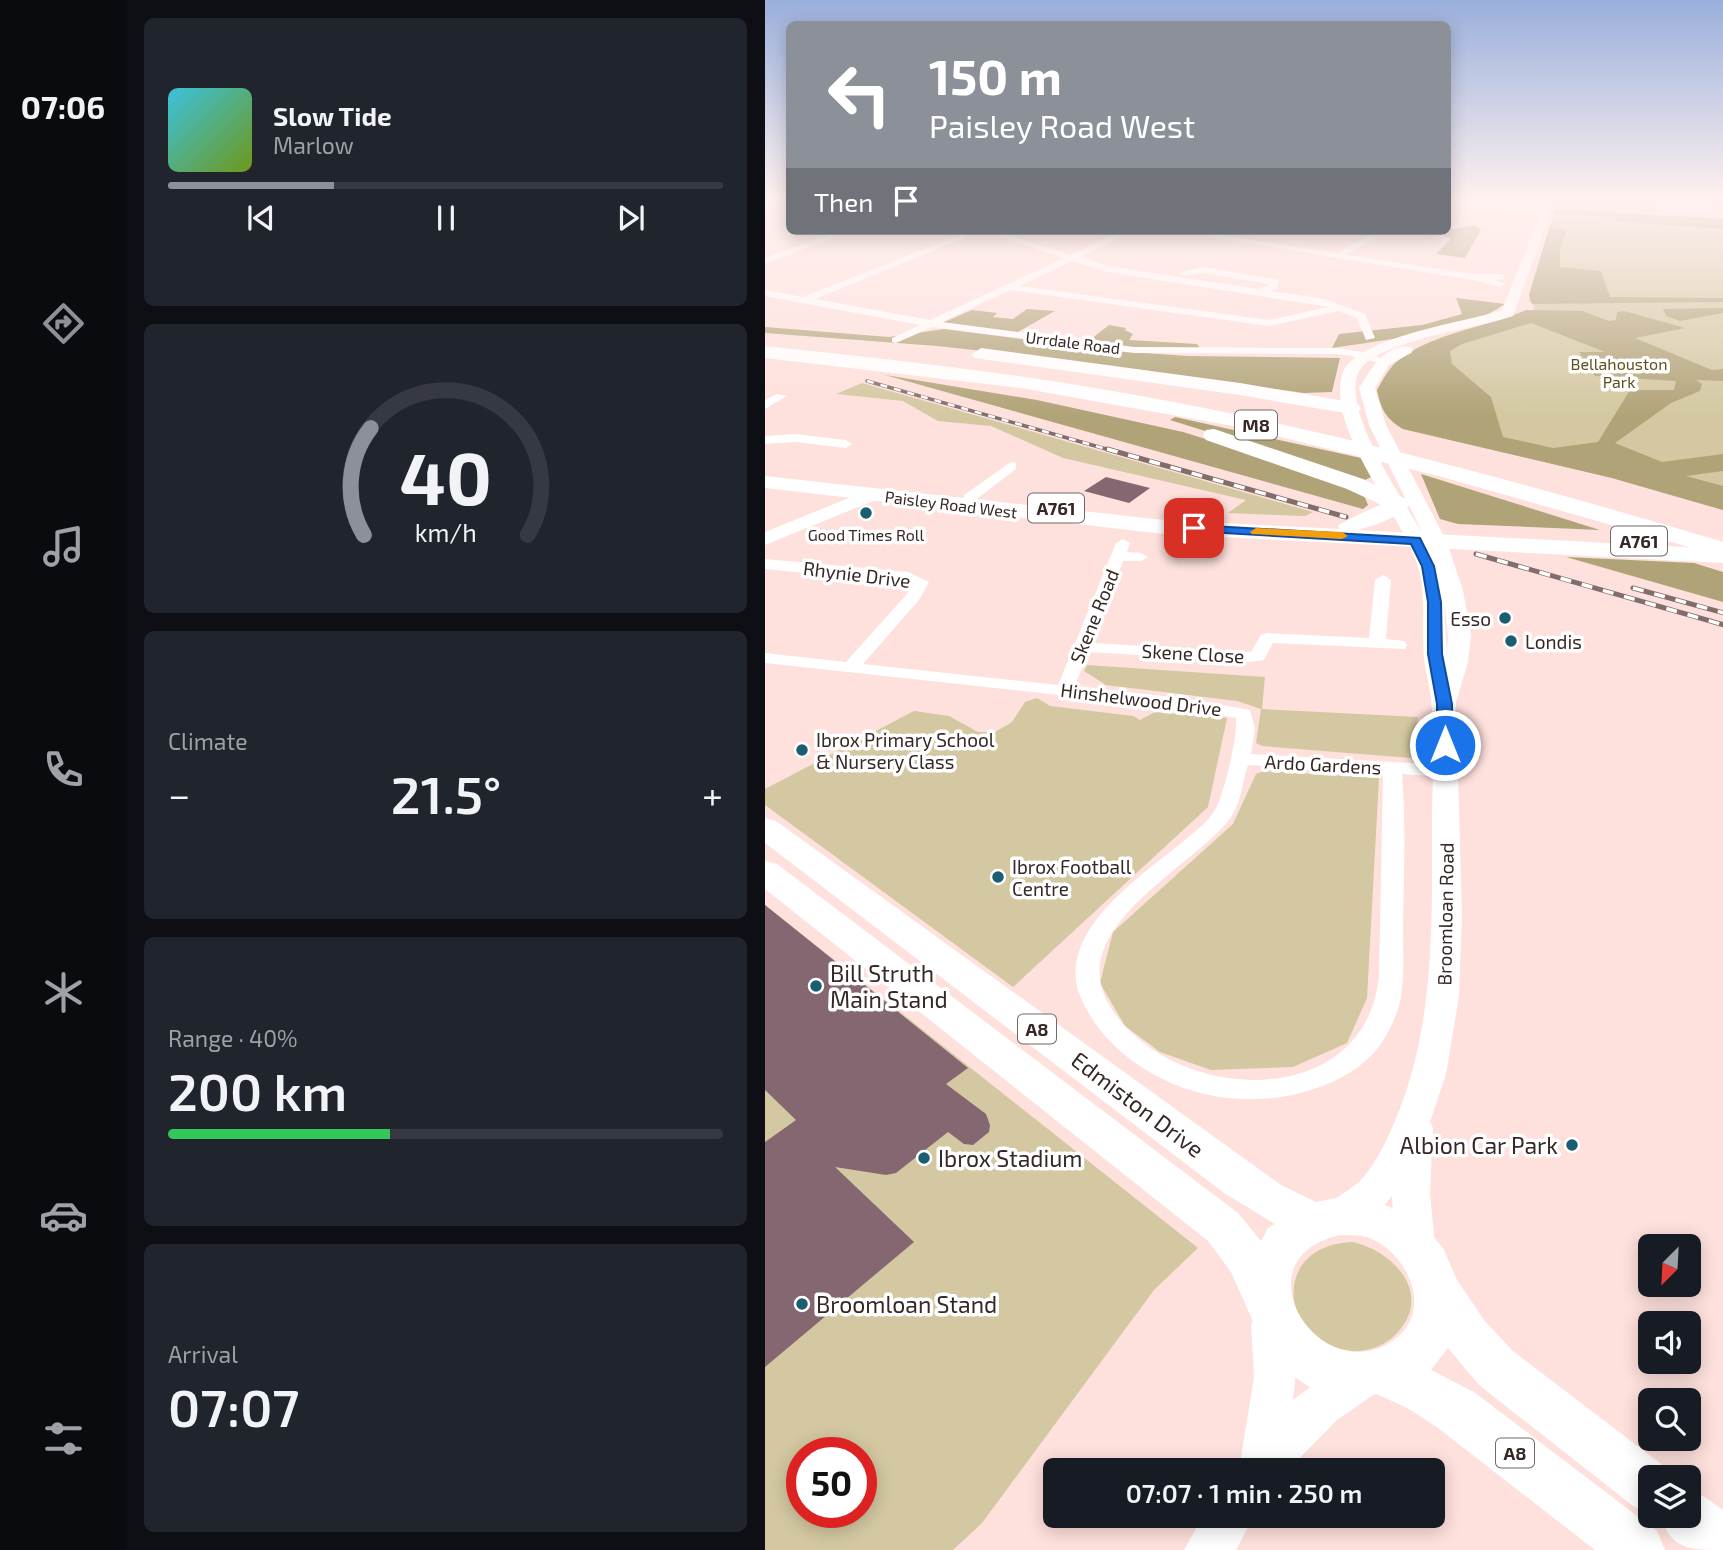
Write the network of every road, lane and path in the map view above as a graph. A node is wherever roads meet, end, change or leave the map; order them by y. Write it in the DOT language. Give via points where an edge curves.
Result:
graph roads {
  1 [pos="873,272"];
  2 [pos="1039,272"];
  3 [pos="1128,272"];
  4 [pos="1186,272"];
  5 [pos="1216,272"];
  6 [pos="1441,272"];
  7 [pos="1523,272"];
  8 [pos="1473,277"];
  9 [pos="1171,279"];
  10 [pos="1501,280"];
  11 [pos="1009,287"];
  12 [pos="1260,292"];
  13 [pos="765,293"];
  14 [pos="806,299"];
  15 [pos="1342,307"];
  16 [pos="932,324"];
  17 [pos="1442,332"];
  18 [pos="765,335"];
  19 [pos="1370,338"];
  20 [pos="896,340"];
  21 [pos="835,343"];
  22 [pos="920,348"];
  23 [pos="769,349"];
  24 [pos="960,352"];
  25 [pos="1365,355"];
  26 [pos="1383,362"];
  27 [pos="1002,366"];
  28 [pos="765,392"];
  29 [pos="765,405"];
  30 [pos="1350,405"];
  31 [pos="1373,414"];
  32 [pos="765,440"];
  33 [pos="846,444"];
  34 [pos="1011,466"];
  35 [pos="1386,472"];
  36 [pos="765,473"];
  37 [pos="765,482"];
  38 [pos="1355,484"];
  39 [pos="871,495"];
  40 [pos="969,498"];
  41 [pos="1398,504"];
  42 [pos="1349,526"];
  43 [pos="1723,530"];
  44 [pos="1424,535"];
  45 [pos="765,539"];
  46 [pos="1723,551"];
  47 [pos="1141,557"];
  48 [pos="765,564"];
  49 [pos="1383,580"];
  50 [pos="1377,644"];
  51 [pos="1399,645"];
  52 [pos="1082,647"];
  53 [pos="765,657"];
  54 [pos="851,667"];
  55 [pos="1065,689"];
  56 [pos="1242,759"];
  57 [pos="1392,768"];
  58 [pos="1445,771"];
  59 [pos="765,828"];
  60 [pos="765,872"];
  61 [pos="1416,1119"];
  62 [pos="1327,1219"];
  63 [pos="1415,1245"];
  64 [pos="1439,1293"];
  65 [pos="1270,1309"];
  66 [pos="1373,1374"];
  67 [pos="1263,1458"];
  68 [pos="1270,1458"];
  69 [pos="1638,1478"];
  70 [pos="1701,1527"];
  71 [pos="1223,1528"];
  72 [pos="1723,1544"];
  73 [pos="1208,1550"];
  74 [pos="1638,1550"];
  1 -- 14 [label="street"];
  2 -- 11 [label="street"];
  3 -- 9 [label="street"];
  4 -- 9 [label="street"];
  5 -- 12 [label="street" via="1275,282"];
  6 -- 8 [label="street"];
  7 -- 17 [label="main road" via="1508,313"];
  8 -- 10 [label="street"];
  9 -- 12 [label="street"];
  11 -- 15 [label="street" via="1269,323"];
  11 -- 16 [label="street"];
  12 -- 15 [label="street"];
  13 -- 14 [label="street, Urrdale Road"];
  14 -- 16 [label="street, Urrdale Road"];
  15 -- 19 [label="street" via="1361,316"];
  16 -- 20 [label="street"];
  16 -- 25 [label="street, Urrdale Road" via="1134,350"];
  17 -- 25 [label="main road"];
  17 -- 26 [label="main road"];
  18 -- 21 [label="highway, M8"];
  21 -- 22 [label="highway"];
  21 -- 27 [label="highway, M8"];
  23 -- 27 [label="highway, M8"];
  23 -- 38 [label="highway, M8" via="1142,415 1228,439"];
  23 -- 46 [label="highway, M8" via="981,376 1175,408 1375,452 1627,520"];
  24 -- 30 [label="highway"];
  25 -- 26 [label="street, Urrdale Road"];
  25 -- 30 [label="main road" via="1349,375"];
  26 -- 31 [label="main road" via="1367,388"];
  27 -- 43 [label="highway, M8" via="1345,429 1514,470"];
  28 -- 29 [label="street" via="781,396"];
  30 -- 31 [label="main road"];
  30 -- 35 [label="main road" via="1360,440"];
  31 -- 35 [label="main road"];
  32 -- 33 [label="street"];
  34 -- 40 [label="street"];
  35 -- 38 [label="highway, M8"];
  35 -- 41 [label="main road"];
  35 -- 44 [label="main road"];
  36 -- 40 [label="main road, Paisley Road West / A761"];
  37 -- 39 [label="main road, Paisley Road West / A761"];
  38 -- 41 [label="highway, M8"];
  39 -- 44 [label="main road, Paisley Road West / A761" via="1139,525"];
  39 -- 45 [label="main road"];
  40 -- 42 [label="main road, Paisley Road West / A761" via="1117,513"];
  41 -- 42 [label="main road"];
  41 -- 44 [label="main road"];
  42 -- 44 [label="main road, Paisley Road West / A761"];
  44 -- 46 [label="main road, Paisley Road West / A761"];
  44 -- 58 [label="main road, Broomloan Road" via="1436,614 1435,654 1445,704"];
  47 -- 52 [label="street, Skene Road" via="1121,549"];
  48 -- 54 [label="street, Rhynie Drive" via="921,582"];
  49 -- 50 [label="street"];
  50 -- 51 [label="street, Skene Close"];
  50 -- 52 [label="street, Skene Close" via="1267,638 1259,656 1251,657"];
  52 -- 55 [label="street, Skene Road"];
  53 -- 54 [label="street, Hinshelwood Drive"];
  54 -- 55 [label="street, Hinshelwood Drive"];
  55 -- 56 [label="street, Hinshelwood Drive" via="1241,712 1246,717"];
  56 -- 57 [label="street, Ardo Gardens"];
  56 -- 57 [label="street, Hinshelwood Drive" via="1223,814 1103,924 1088,958 1088,981 1095,1002 1123,1041 1183,1077 1224,1089 1281,1087 1326,1074 1354,1055 1377,1029 1390,993 1396,814"];
  57 -- 58 [label="street, Ardo Gardens"];
  58 -- 61 [label="main road, Broomloan Road" via="1444,993 1440,1034"];
  59 -- 62 [label="main road, Edmiston Drive / A8" via="1239,1180 1266,1198"];
  60 -- 65 [label="main road, Edmiston Drive / A8" via="1223,1227 1248,1259"];
  61 -- 62 [label="main road, Broomloan Road" via="1372,1194"];
  61 -- 63 [label="main road, Broomloan Road" via="1411,1194"];
  62 -- 63 [label="main road" via="1367,1218 1393,1228"];
  62 -- 65 [label="main road" via="1292,1236 1275,1256 1268,1280"];
  63 -- 64 [label="main road" via="1431,1268"];
  64 -- 66 [label="main road" via="1436,1319 1426,1342 1407,1360"];
  64 -- 69 [label="main road" via="1467,1336 1496,1368"];
  65 -- 66 [label="main road" via="1279,1332 1298,1353 1323,1368"];
  65 -- 67 [label="main road" via="1275,1377"];
  66 -- 68 [label="main road" via="1344,1386 1315,1409"];
  66 -- 74 [label="main road, A8" via="1426,1392 1456,1410"];
  70 -- 72 [label="main road"];
  71 -- 73 [label="main road"];
}
